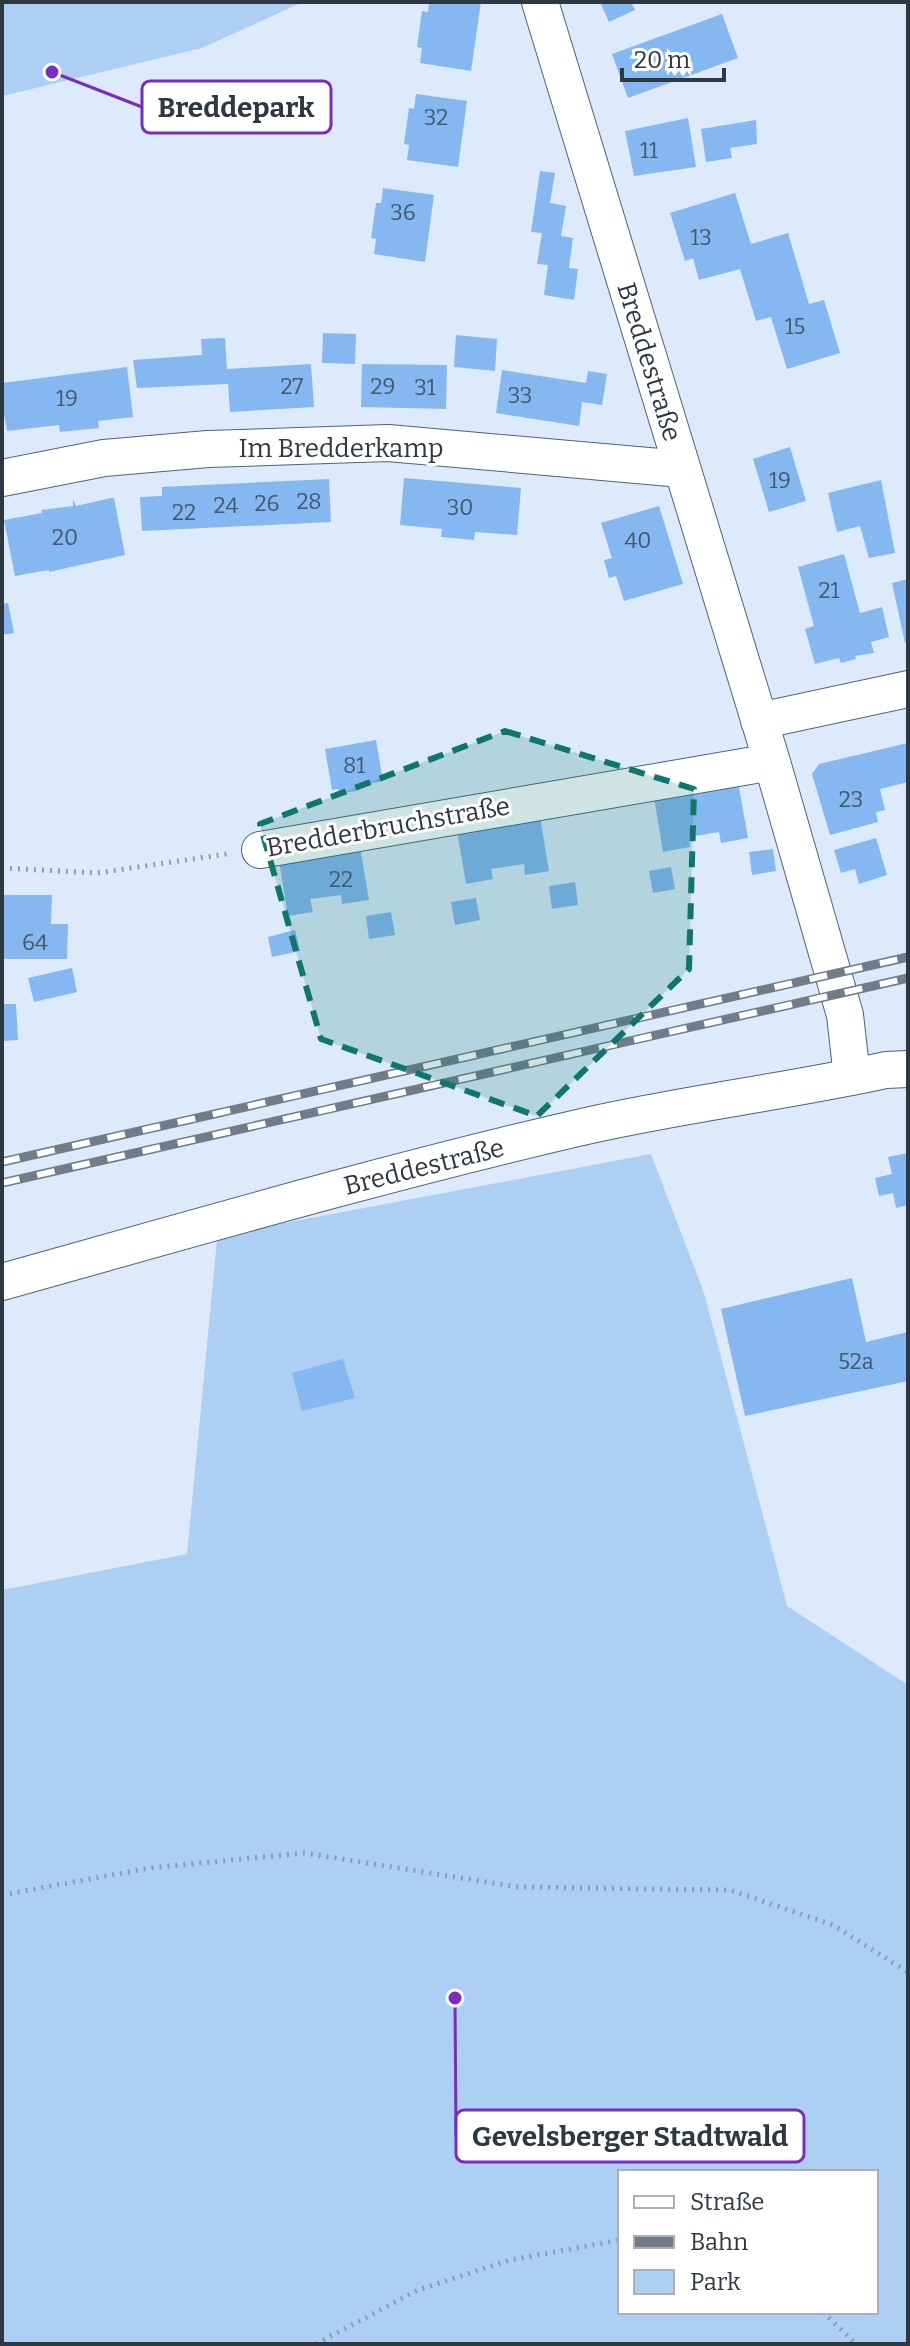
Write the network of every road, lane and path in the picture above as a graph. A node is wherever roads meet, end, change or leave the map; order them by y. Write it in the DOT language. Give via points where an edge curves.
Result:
graph roads {
  1 [pos="540,2"];
  2 [pos="682,469"];
  3 [pos="2,478"];
  4 [pos="908,689"];
  5 [pos="759,721"];
  6 [pos="772,762"];
  7 [pos="260,850"];
  8 [pos="2,868"];
  9 [pos="908,1069"];
  10 [pos="852,1077"];
  11 [pos="2,1282"];
  12 [pos="2,1895"];
  13 [pos="908,1972"];
  14 [pos="618,2240"];
  15 [pos="825,2314"];
  16 [pos="316,2344"];
  17 [pos="856,2344"];
  1 -- 2 [label="street, Breddestraße"];
  2 -- 3 [label="street, Im Bredderkamp" via="388,443 104,458"];
  2 -- 5 [label="street, Breddestraße"];
  4 -- 5 [label="street"];
  5 -- 6 [label="street, Breddestraße"];
  6 -- 7 [label="street, Bredderbruchstraße"];
  6 -- 10 [label="street, Breddestraße" via="845,1015"];
  7 -- 8 [label="path, Bredderbruchstraße" via="97,873"];
  9 -- 10 [label="street, Breddestraße"];
  10 -- 11 [label="street, Breddestraße" via="583,1127"];
  12 -- 13 [label="path" via="150,1868 304,1853 518,1887 730,1890 833,1925"];
  14 -- 16 [label="path" via="510,2260 418,2290"];
  15 -- 17 [label="path"];
}
